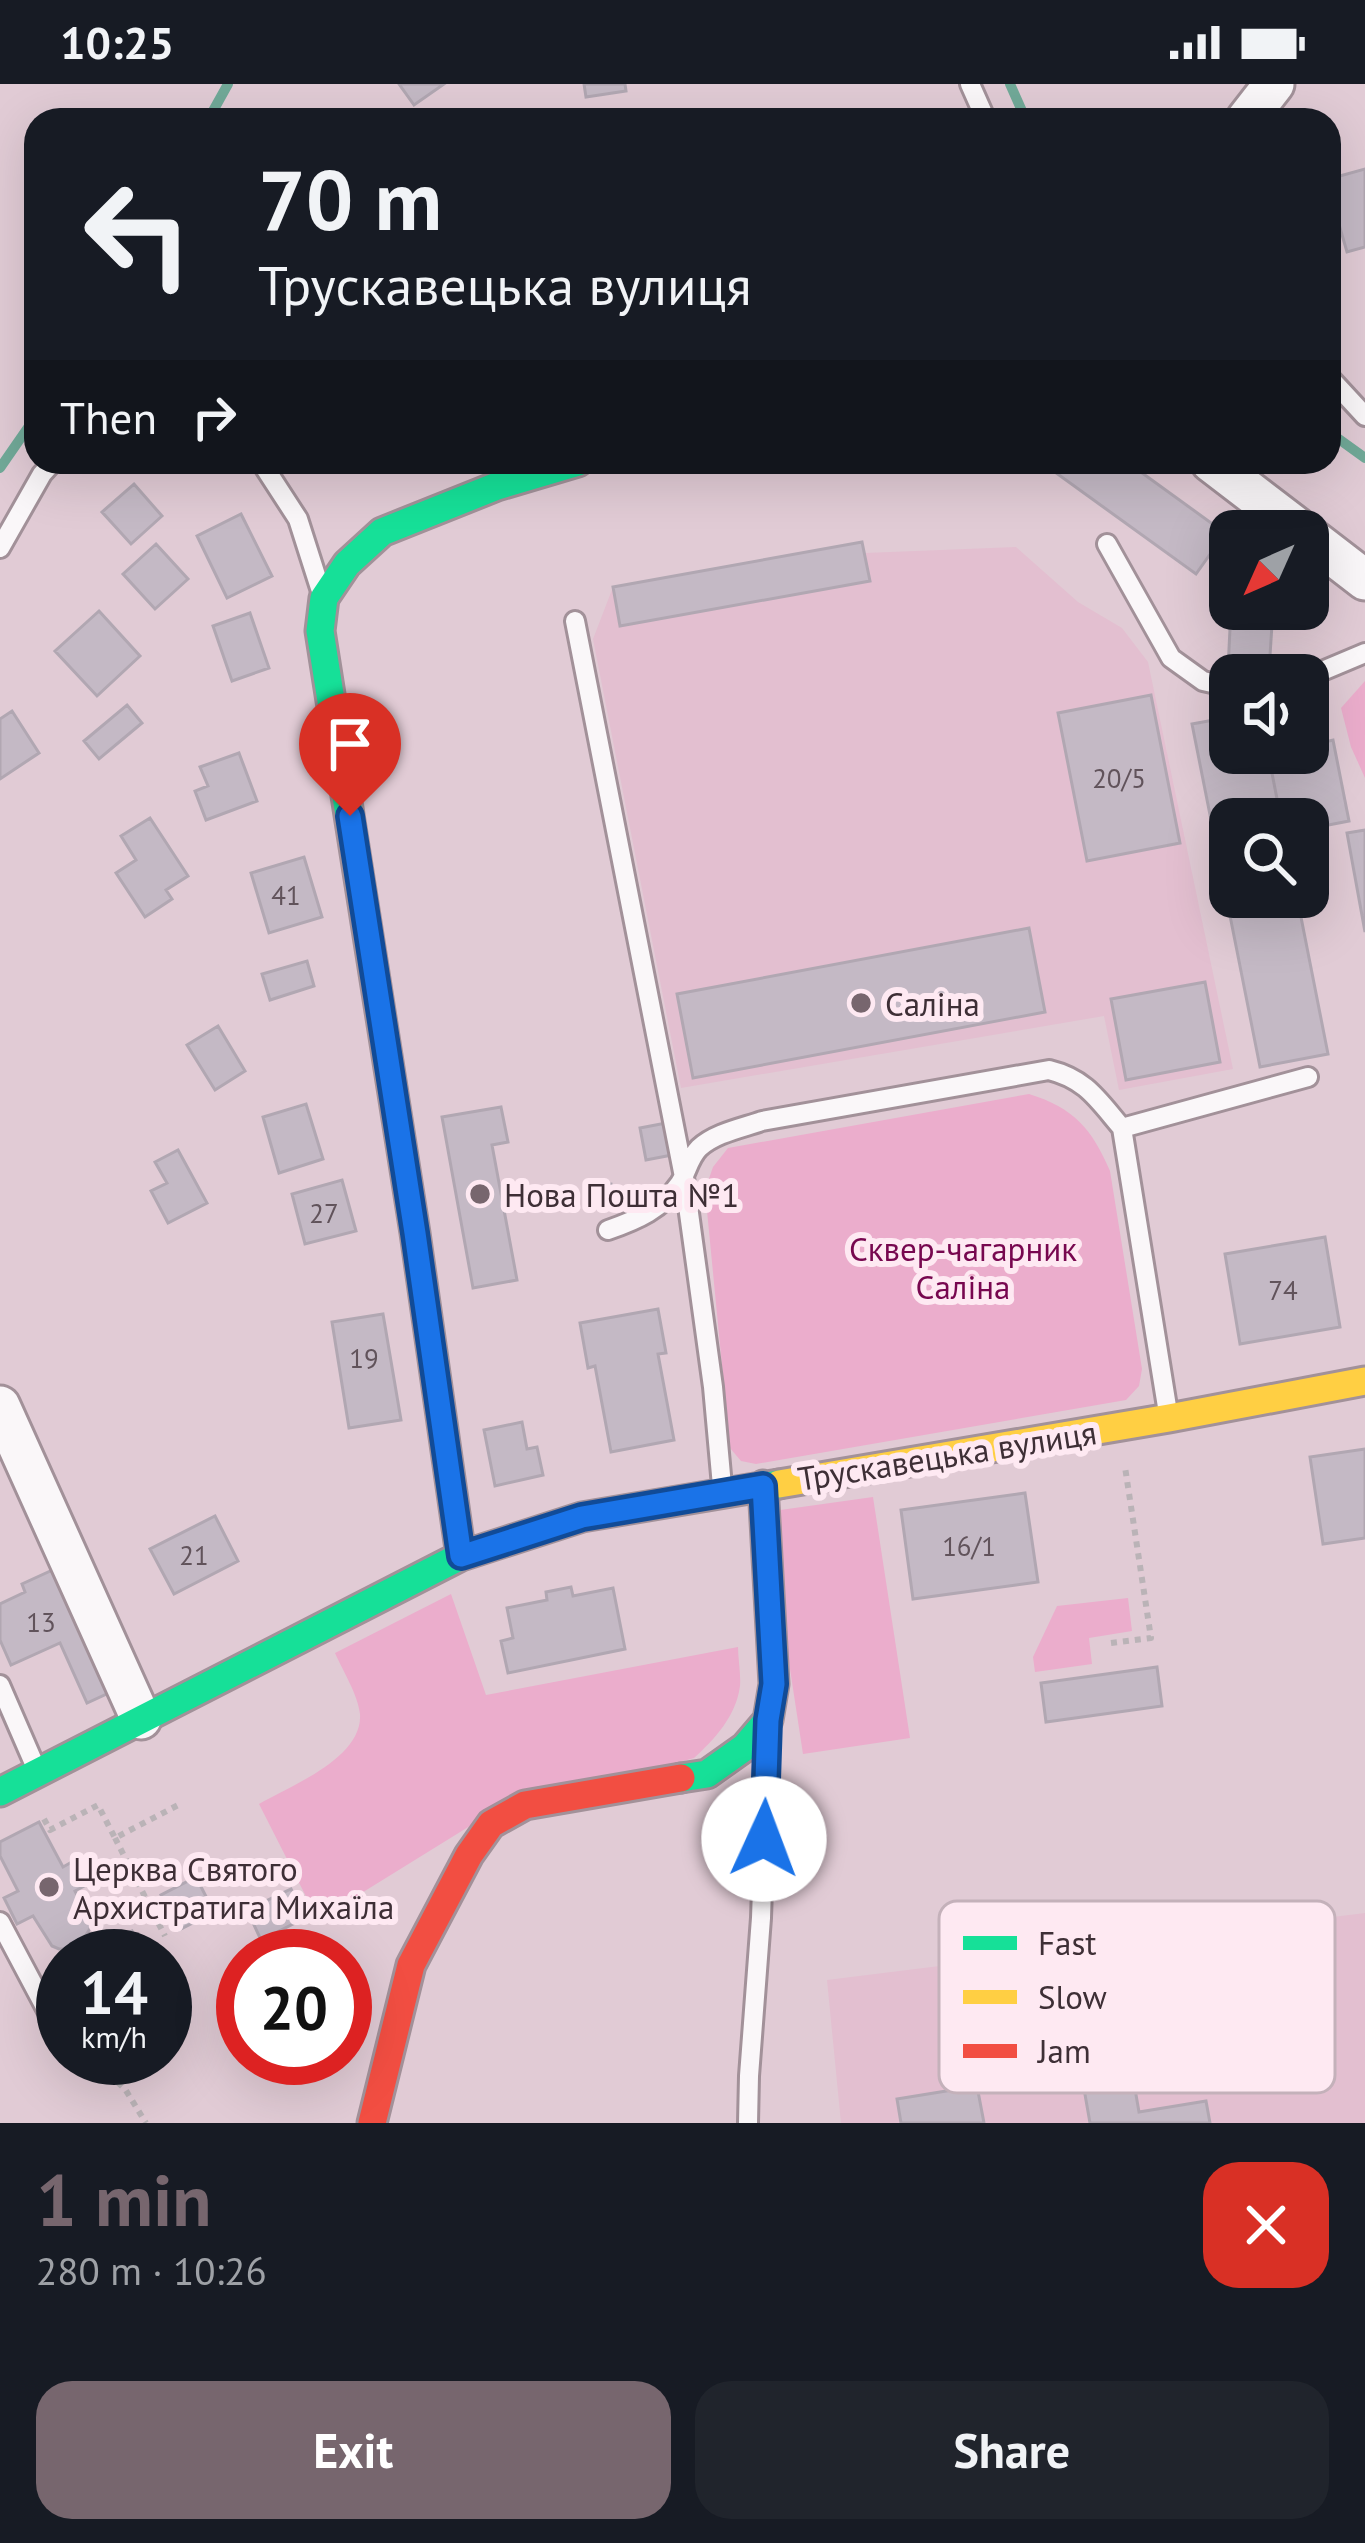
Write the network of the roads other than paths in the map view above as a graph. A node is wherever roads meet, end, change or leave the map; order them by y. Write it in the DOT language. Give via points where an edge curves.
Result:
graph roads {
  1 [pos="1274,84"];
  2 [pos="1255,108"];
  3 [pos="1341,390"];
  4 [pos="1365,416"];
  5 [pos="42,474"];
  6 [pos="269,474"];
  7 [pos="494,474"];
  8 [pos="1226,474"];
  9 [pos="1273,510"];
  10 [pos="1107,544"];
  11 [pos="0,548"];
  12 [pos="1329,552"];
  13 [pos="1365,580"];
  14 [pos="324,598"];
  15 [pos="575,622"];
  16 [pos="1365,653"];
  17 [pos="1329,668"];
  18 [pos="1209,682"];
  19 [pos="1307,1077"];
  20 [pos="1121,1128"];
  21 [pos="684,1177"];
  22 [pos="608,1229"];
  23 [pos="1365,1381"];
  24 [pos="0,1406"];
  25 [pos="1169,1418"];
  26 [pos="763,1486"];
  27 [pos="723,1492"];
  28 [pos="461,1556"];
  29 [pos="0,1685"];
  30 [pos="141,1719"];
  31 [pos="768,1720"];
  32 [pos="38,1773"];
  33 [pos="0,1792"];
  34 [pos="0,1922"];
  35 [pos="36,1990"];
  36 [pos="372,2123"];
  37 [pos="748,2123"];
  1 -- 2 [label="street"];
  3 -- 4 [label="lane"];
  5 -- 11 [label="lane"];
  6 -- 14 [label="lane" via="298,519"];
  7 -- 14 [label="street" via="382,532"];
  8 -- 9 [label="street"];
  10 -- 18 [label="lane" via="1172,658"];
  12 -- 13 [label="street"];
  14 -- 28 [label="street" via="320,631"];
  15 -- 21 [label="lane"];
  16 -- 17 [label="lane"];
  19 -- 20 [label="lane"];
  20 -- 21 [label="lane" via="1094,1094 1049,1070 762,1121 699,1149"];
  20 -- 25 [label="lane"];
  21 -- 22 [label="lane" via="659,1207"];
  21 -- 27 [label="lane"];
  23 -- 25 [label="street, Трускавецька вулиця"];
  24 -- 30 [label="street"];
  25 -- 26 [label="street, Трускавецька вулиця"];
  26 -- 27 [label="street, Трускавецька вулиця"];
  26 -- 31 [label="street" via="774,1684"];
  27 -- 28 [label="street, Трускавецька вулиця" via="582,1517"];
  28 -- 30 [label="street, Трускавецька вулиця"];
  29 -- 32 [label="lane"];
  30 -- 32 [label="street, Трускавецька вулиця"];
  31 -- 36 [label="street" via="707,1774 525,1805 491,1824 411,1966"];
  31 -- 37 [label="lane"];
  32 -- 33 [label="street, Трускавецька вулиця"];
  34 -- 35 [label="lane"];
}
